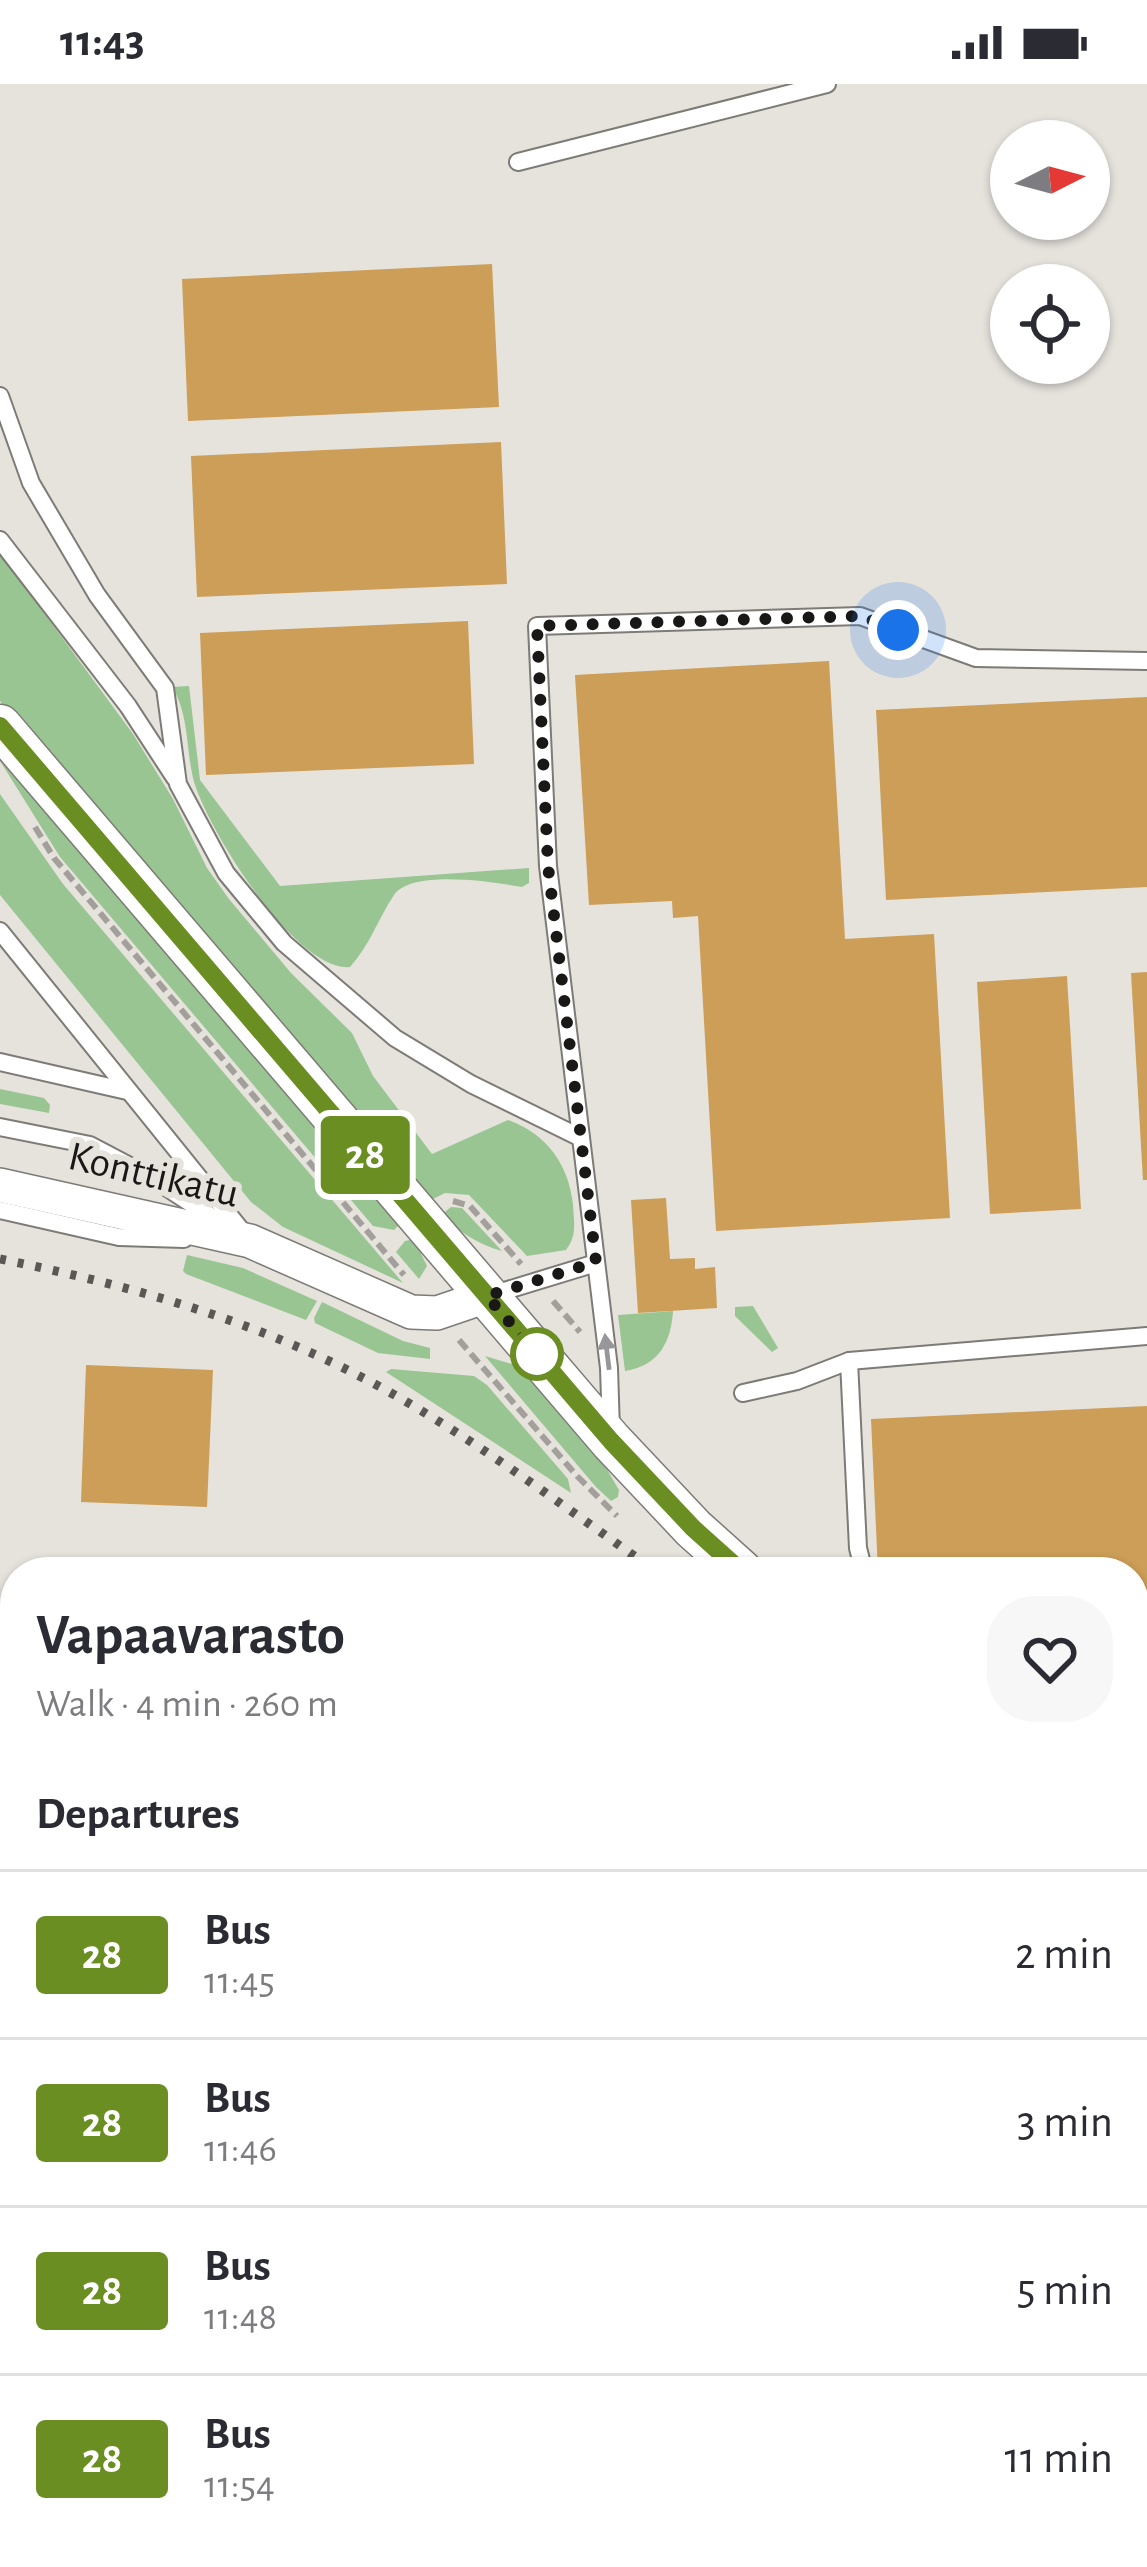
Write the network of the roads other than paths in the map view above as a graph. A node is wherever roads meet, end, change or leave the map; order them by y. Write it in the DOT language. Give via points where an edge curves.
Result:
graph roads {
  1 [pos="827,84"];
  2 [pos="518,162"];
  3 [pos="0,396"];
  4 [pos="0,540"];
  5 [pos="1147,661"];
  6 [pos="0,726"];
  7 [pos="178,784"];
  8 [pos="0,931"];
  9 [pos="0,1062"];
  10 [pos="128,1091"];
  11 [pos="0,1127"];
  12 [pos="581,1138"];
  13 [pos="0,1185"];
  14 [pos="0,1210"];
  15 [pos="250,1241"];
  16 [pos="596,1262"];
  17 [pos="487,1296"];
  18 [pos="1147,1336"];
  19 [pos="849,1361"];
  20 [pos="742,1393"];
  21 [pos="611,1441"];
  22 [pos="726,1557"];
  23 [pos="860,1557"];
  1 -- 2 [label="lane"];
  3 -- 7 [label="lane" via="31,483 97,595 165,688"];
  4 -- 7 [label="lane"];
  5 -- 12 [label="lane" via="976,658 860,616 537,626 548,866"];
  6 -- 17 [label="street"];
  7 -- 12 [label="lane" via="226,873 284,943 395,1038"];
  8 -- 10 [label="lane"];
  9 -- 10 [label="lane"];
  10 -- 15 [label="lane"];
  11 -- 15 [label="lane" via="90,1145"];
  12 -- 16 [label="lane"];
  13 -- 15 [label="street, Konttikatu"];
  14 -- 15 [label="lane" via="119,1237"];
  15 -- 17 [label="street, Konttikatu" via="410,1312 437,1313"];
  16 -- 17 [label="lane"];
  21 -- 16 [label="lane, one-way"];
  17 -- 21 [label="street"];
  18 -- 19 [label="lane"];
  19 -- 20 [label="lane"];
  19 -- 23 [label="lane"];
  21 -- 22 [label="street"];
}
